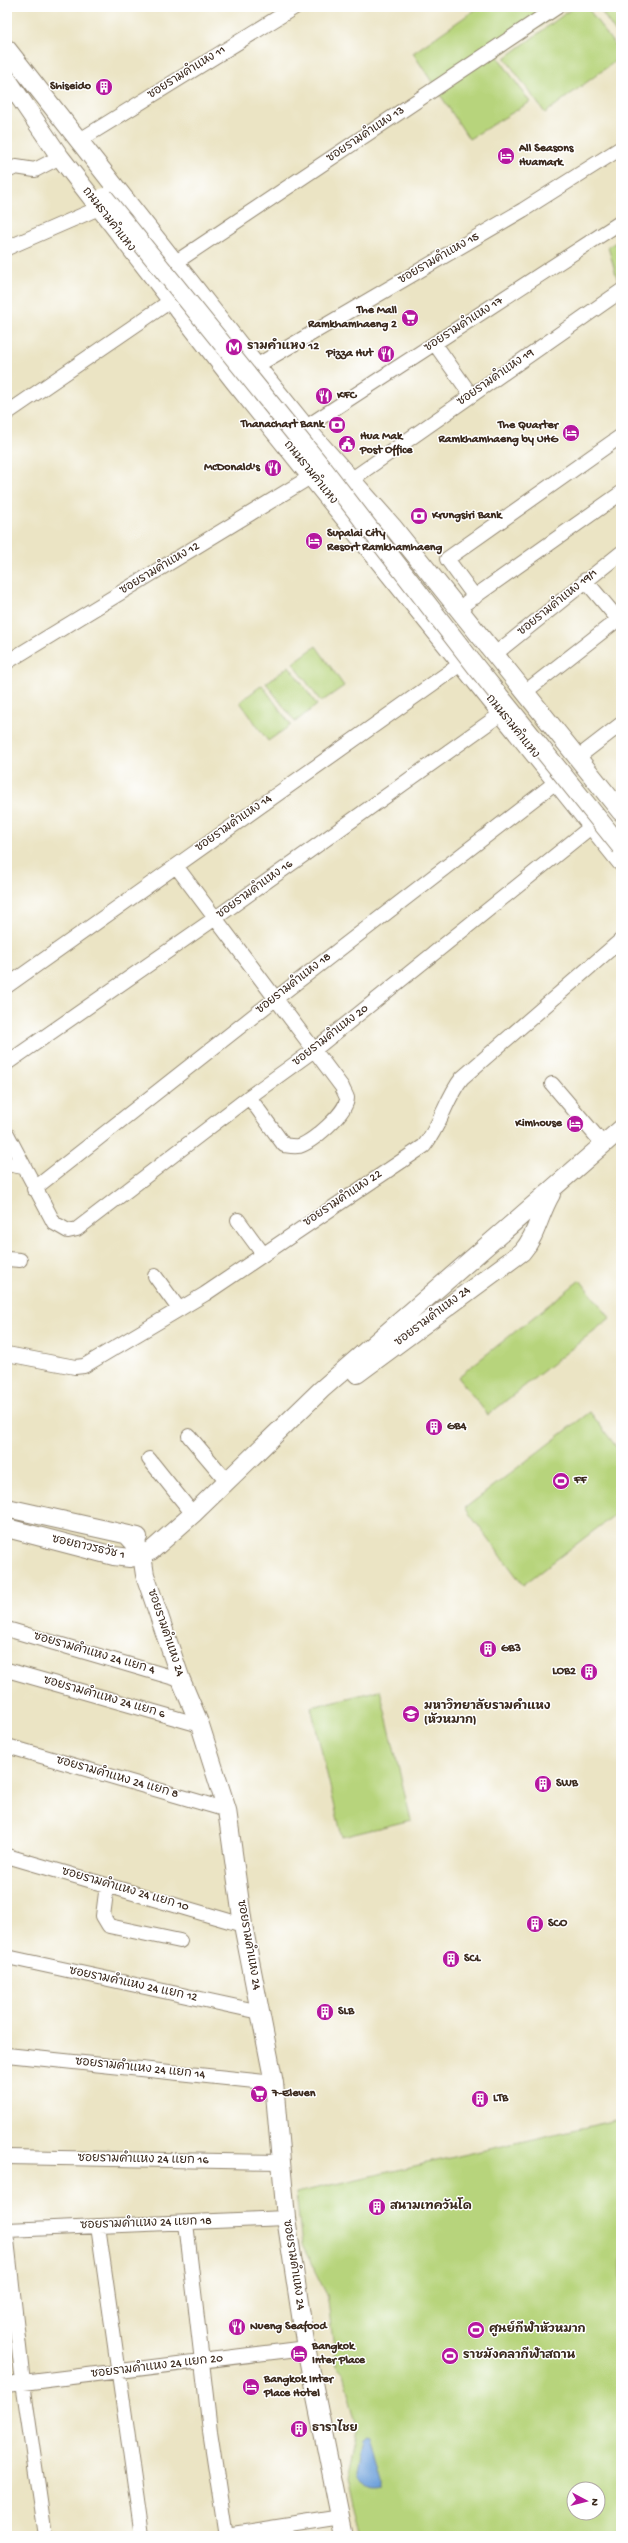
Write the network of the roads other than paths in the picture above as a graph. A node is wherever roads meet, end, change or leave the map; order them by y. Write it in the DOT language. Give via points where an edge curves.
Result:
graph roads {
  1 [pos="295,7"];
  2 [pos="557,7"];
  3 [pos="7,49"];
  4 [pos="7,79"];
  5 [pos="80,140"];
  6 [pos="621,148"];
  7 [pos="60,157"];
  8 [pos="7,170"];
  9 [pos="101,202"];
  10 [pos="621,222"];
  11 [pos="7,248"];
  12 [pos="176,262"];
  13 [pos="621,291"];
  14 [pos="172,300"];
  15 [pos="435,344"];
  16 [pos="256,366"];
  17 [pos="471,395"];
  18 [pos="7,413"];
  19 [pos="308,430"];
  20 [pos="621,436"];
  21 [pos="312,476"];
  22 [pos="352,478"];
  23 [pos="621,493"];
  24 [pos="621,553"];
  25 [pos="585,580"];
  26 [pos="475,597"];
  27 [pos="459,608"];
  28 [pos="619,618"];
  29 [pos="495,654"];
  30 [pos="7,662"];
  31 [pos="462,663"];
  32 [pos="525,692"];
  33 [pos="501,714"];
  34 [pos="621,724"];
  35 [pos="577,758"];
  36 [pos="556,782"];
  37 [pos="621,812"];
  38 [pos="592,826"];
  39 [pos="621,827"];
  40 [pos="618,850"];
  41 [pos="176,866"];
  42 [pos="214,919"];
  43 [pos="621,940"];
  44 [pos="7,986"];
  45 [pos="275,999"];
  46 [pos="314,1050"];
  47 [pos="7,1063"];
  48 [pos="552,1084"];
  49 [pos="249,1097"];
  50 [pos="621,1128"];
  51 [pos="7,1134"];
  52 [pos="604,1144"];
  53 [pos="7,1164"];
  54 [pos="22,1167"];
  55 [pos="555,1187"];
  56 [pos="34,1189"];
  57 [pos="238,1220"];
  58 [pos="263,1254"];
  59 [pos="500,1267"];
  60 [pos="155,1276"];
  61 [pos="433,1293"];
  62 [pos="179,1309"];
  63 [pos="7,1354"];
  64 [pos="284,1425"];
  65 [pos="189,1436"];
  66 [pos="149,1459"];
  67 [pos="227,1481"];
  68 [pos="7,1508"];
  69 [pos="193,1514"];
  70 [pos="7,1528"];
  71 [pos="175,1529"];
  72 [pos="127,1535"];
  73 [pos="142,1555"];
  74 [pos="114,1556"];
  75 [pos="145,1574"];
  76 [pos="7,1629"];
  77 [pos="7,1670"];
  78 [pos="181,1680"];
  79 [pos="200,1726"];
  80 [pos="7,1746"];
  81 [pos="227,1810"];
  82 [pos="7,1856"];
  83 [pos="107,1885"];
  84 [pos="243,1925"];
  85 [pos="180,1941"];
  86 [pos="7,1957"];
  87 [pos="260,2012"];
  88 [pos="7,2055"];
  89 [pos="274,2083"];
  90 [pos="7,2157"];
  91 [pos="280,2162"];
  92 [pos="286,2218"];
  93 [pos="186,2223"];
  94 [pos="98,2226"];
  95 [pos="7,2230"];
  96 [pos="7,2240"];
  97 [pos="306,2348"];
  98 [pos="203,2361"];
  99 [pos="120,2371"];
  100 [pos="24,2383"];
  101 [pos="7,2385"];
  102 [pos="341,2517"];
  103 [pos="45,2536"];
  104 [pos="142,2536"];
  105 [pos="226,2536"];
  106 [pos="344,2536"];
  1 -- 5 [label="street, ซอยรามคำแหง 11"];
  2 -- 12 [label="street, ซอยรามคำแหง 13"];
  3 -- 5 [label="main road, ถนนรามคำแหง"];
  4 -- 7 [label="main road, ถนนรามคำแหง"];
  4 -- 9 [label="main road, ถนนรามคำแหง"];
  5 -- 12 [label="main road, ถนนรามคำแหง"];
  6 -- 16 [label="street, ซอยรามคำแหง 15" via="523,210"];
  7 -- 8 [label="street" via="35,170 16,167"];
  7 -- 9 [label="main road, ถนนรามคำแหง"];
  9 -- 11 [label="street"];
  9 -- 14 [label="main road, ถนนรามคำแหง"];
  9 -- 40 [label="main road, ถนนรามคำแหง, bridge" via="326,471"];
  10 -- 15 [label="street, ซอยรามคำแหง 17"];
  12 -- 16 [label="main road, ถนนรามคำแหง"];
  13 -- 17 [label="street, ซอยรามคำแหง 19"];
  14 -- 18 [label="street"];
  14 -- 21 [label="main road, ถนนรามคำแหง"];
  15 -- 17 [label="street"];
  15 -- 19 [label="street, ซอยรามคำแหง 17"];
  16 -- 19 [label="main road, ถนนรามคำแหง"];
  17 -- 22 [label="street, ซอยรามคำแหง 19"];
  19 -- 22 [label="main road, ถนนรามคำแหง"];
  19 -- 39 [label="main road, ถนนรามคำแหง" via="385,532"];
  20 -- 26 [label="street" via="447,559"];
  21 -- 30 [label="street, ซอยรามคำแหง 12"];
  21 -- 31 [label="main road, ถนนรามคำแหง"];
  22 -- 27 [label="main road, ถนนรามคำแหง"];
  23 -- 26 [label="street"];
  24 -- 25 [label="street, ซอยรามคำแหง 19/1"];
  25 -- 28 [label="street"];
  25 -- 29 [label="street, ซอยรามคำแหง 19/1"];
  26 -- 27 [label="street"];
  27 -- 29 [label="main road, ถนนรามคำแหง"];
  28 -- 32 [label="street"];
  29 -- 32 [label="main road, ถนนรามคำแหง"];
  31 -- 33 [label="main road, ถนนรามคำแหง"];
  31 -- 41 [label="street, ซอยรามคำแหง 14"];
  32 -- 35 [label="main road, ถนนรามคำแหง"];
  33 -- 36 [label="main road, ถนนรามคำแหง"];
  33 -- 42 [label="street, ซอยรามคำแหง 16"];
  34 -- 35 [label="street"];
  35 -- 37 [label="main road, ถนนรามคำแหง"];
  36 -- 38 [label="main road, ถนนรามคำแหง"];
  36 -- 45 [label="street, ซอยรามคำแหง 18"];
  38 -- 40 [label="main road, ถนนรามคำแหง"];
  38 -- 46 [label="street, ซอยรามคำแหง 20"];
  41 -- 42 [label="street"];
  41 -- 44 [label="street, ซอยรามคำแหง 14"];
  42 -- 45 [label="street"];
  42 -- 47 [label="street, ซอยรามคำแหง 16"];
  43 -- 58 [label="street, ซอยรามคำแหง 22" via="462,1078 455,1087 432,1136 424,1146"];
  45 -- 46 [label="street"];
  45 -- 56 [label="street, ซอยรามคำแหง 18"];
  46 -- 49 [label="street, ซอยรามคำแหง 20"];
  46 -- 49 [label="street" via="342,1087 347,1098 344,1110 336,1120 301,1145 284,1145"];
  48 -- 52 [label="street"];
  49 -- 56 [label="street, ซอยรามคำแหง 20" via="77,1229 68,1231 54,1223"];
  50 -- 52 [label="main road, ซอยรามคำแหง 24"];
  51 -- 54 [label="street"];
  52 -- 55 [label="main road, ซอยรามคำแหง 24"];
  53 -- 54 [label="street"];
  54 -- 56 [label="street"];
  55 -- 59 [label="main road, ซอยรามคำแหง 24" via="530,1244"];
  55 -- 61 [label="main road, ซอยรามคำแหง 24"];
  57 -- 58 [label="street"];
  58 -- 62 [label="street, ซอยรามคำแหง 22"];
  59 -- 61 [label="main road" via="514,1252 514,1247 506,1240 464,1275"];
  59 -- 64 [label="main road, ซอยรามคำแหง 24" via="302,1415"];
  60 -- 62 [label="street"];
  61 -- 64 [label="main road, ซอยรามคำแหง 24"];
  62 -- 63 [label="street, ซอยรามคำแหง 22" via="84,1366 75,1367"];
  64 -- 67 [label="main road, ซอยรามคำแหง 24"];
  65 -- 67 [label="street"];
  66 -- 69 [label="street"];
  67 -- 69 [label="main road, ซอยรามคำแหง 24"];
  68 -- 72 [label="main road, ซอยถาวรธวัช 1"];
  69 -- 71 [label="main road, ซอยรามคำแหง 24"];
  70 -- 74 [label="main road, ซอยถาวรธวัช 1"];
  71 -- 72 [label="main road" via="151,1537"];
  71 -- 73 [label="main road, ซอยรามคำแหง 24" via="151,1551"];
  71 -- 75 [label="main road" via="154,1556"];
  72 -- 73 [label="main road, ซอยถาวรธวัช 1"];
  73 -- 74 [label="main road, ซอยถาวรธวัช 1" via="130,1558"];
  73 -- 75 [label="main road, ซอยรามคำแหง 24"];
  74 -- 75 [label="main road" via="136,1566"];
  75 -- 78 [label="main road, ซอยรามคำแหง 24"];
  76 -- 78 [label="street, ซอยรามคำแหง 24 แยก 4"];
  77 -- 79 [label="street, ซอยรามคำแหง 24 แยก 6"];
  78 -- 79 [label="main road, ซอยรามคำแหง 24"];
  79 -- 81 [label="main road, ซอยรามคำแหง 24"];
  80 -- 81 [label="street, ซอยรามคำแหง 24 แยก 8"];
  81 -- 84 [label="main road, ซอยรามคำแหง 24"];
  82 -- 83 [label="street, ซอยรามคำแหง 24 แยก 10"];
  83 -- 84 [label="street, ซอยรามคำแหง 24 แยก 10"];
  83 -- 85 [label="street" via="103,1916 109,1926"];
  84 -- 87 [label="main road, ซอยรามคำแหง 24"];
  86 -- 87 [label="street, ซอยรามคำแหง 24 แยก 12"];
  87 -- 89 [label="main road, ซอยรามคำแหง 24"];
  88 -- 89 [label="street, ซอยรามคำแหง 24 แยก 14"];
  89 -- 91 [label="main road, ซอยรามคำแหง 24"];
  90 -- 91 [label="street, ซอยรามคำแหง 24 แยก 16"];
  91 -- 92 [label="main road, ซอยรามคำแหง 24"];
  92 -- 93 [label="street, ซอยรามคำแหง 24 แยก 18"];
  92 -- 97 [label="main road, ซอยรามคำแหง 24"];
  93 -- 94 [label="street, ซอยรามคำแหง 24 แยก 18"];
  93 -- 98 [label="street"];
  94 -- 95 [label="street, ซอยรามคำแหง 24 แยก 18"];
  94 -- 99 [label="street"];
  96 -- 100 [label="street"];
  97 -- 98 [label="street, ซอยรามคำแหง 24 แยก 20"];
  97 -- 102 [label="main road, ซอยรามคำแหง 24"];
  98 -- 99 [label="street, ซอยรามคำแหง 24 แยก 20"];
  98 -- 105 [label="street" via="210,2431"];
  99 -- 100 [label="street, ซอยรามคำแหง 24 แยก 20"];
  99 -- 104 [label="street"];
  100 -- 101 [label="street, ซอยรามคำแหง 24 แยก 20"];
  100 -- 103 [label="street"];
  102 -- 105 [label="street"];
  102 -- 106 [label="main road, ซอยรามคำแหง 24"];
}
